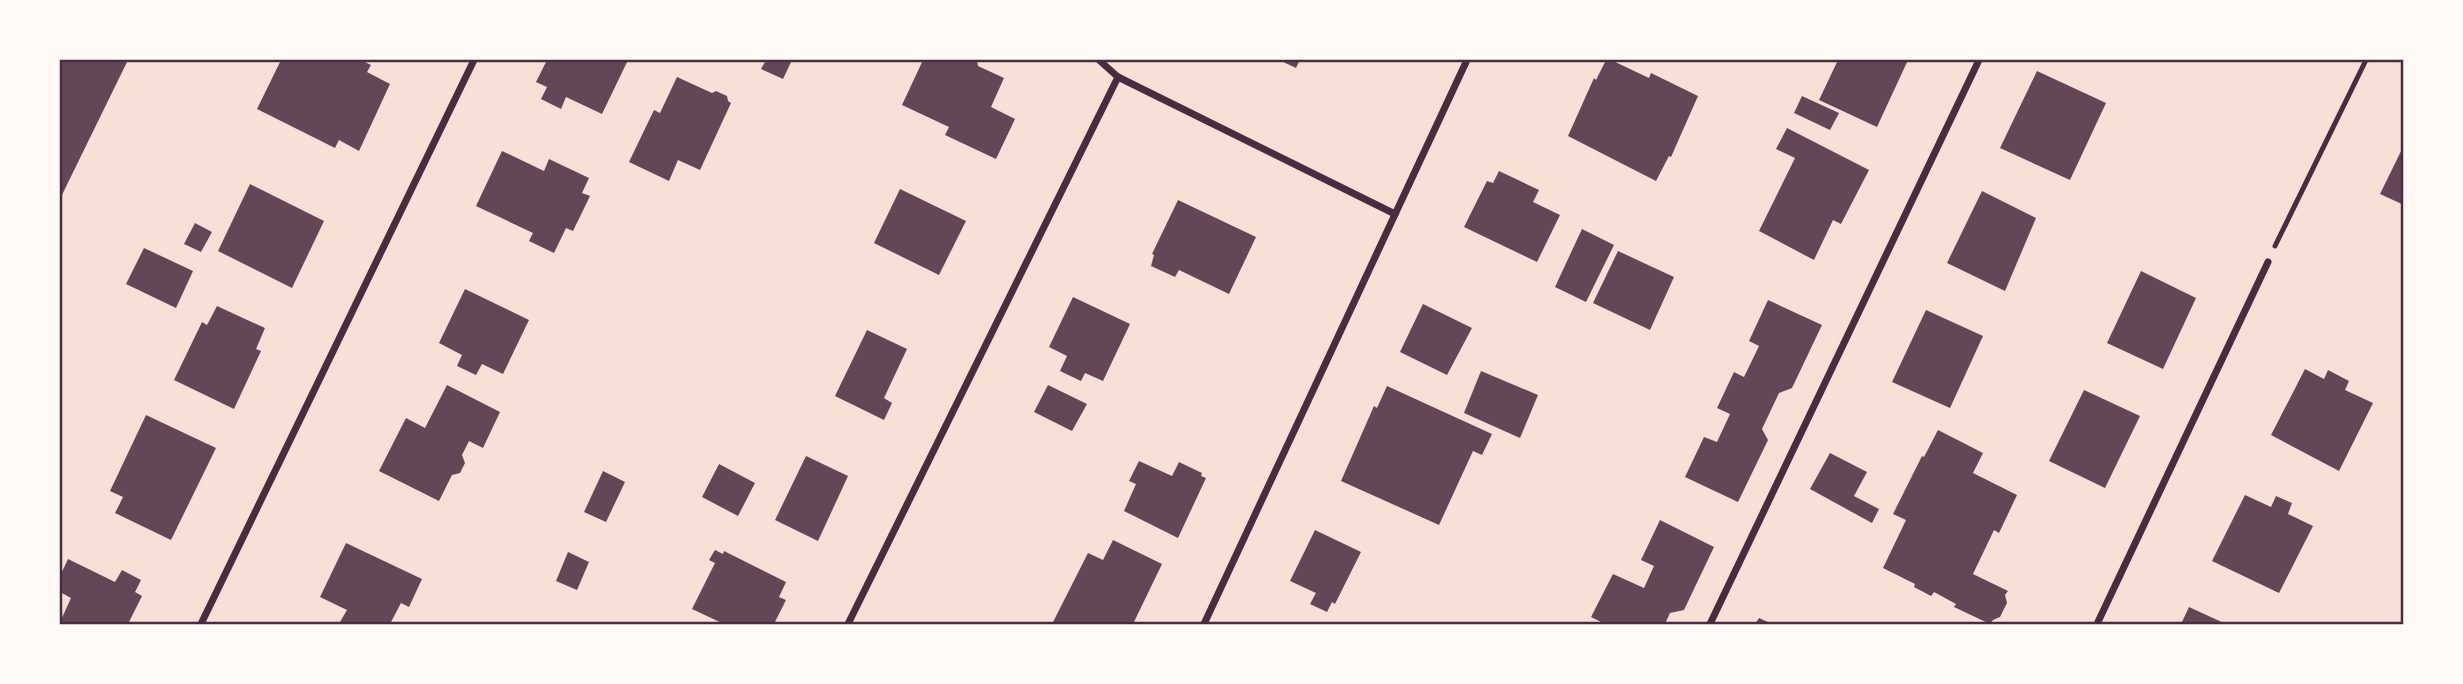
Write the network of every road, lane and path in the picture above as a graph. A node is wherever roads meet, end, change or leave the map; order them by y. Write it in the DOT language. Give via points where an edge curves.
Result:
graph roads {
  1 [pos="474,60"];
  2 [pos="1099,60"];
  3 [pos="1467,60"];
  4 [pos="1979,60"];
  5 [pos="2366,60"];
  6 [pos="1118,76"];
  7 [pos="1395,214"];
  8 [pos="2276,246"];
  9 [pos="2268,262"];
  10 [pos="201,625"];
  11 [pos="848,625"];
  12 [pos="1204,625"];
  13 [pos="1710,625"];
  14 [pos="2097,625"];
  1 -- 10 [label="street"];
  2 -- 6 [label="street"];
  3 -- 7 [label="street"];
  4 -- 13 [label="street"];
  5 -- 8 [label="lane"];
  6 -- 7 [label="street"];
  6 -- 11 [label="street"];
  7 -- 12 [label="street"];
  9 -- 14 [label="street"];
}
